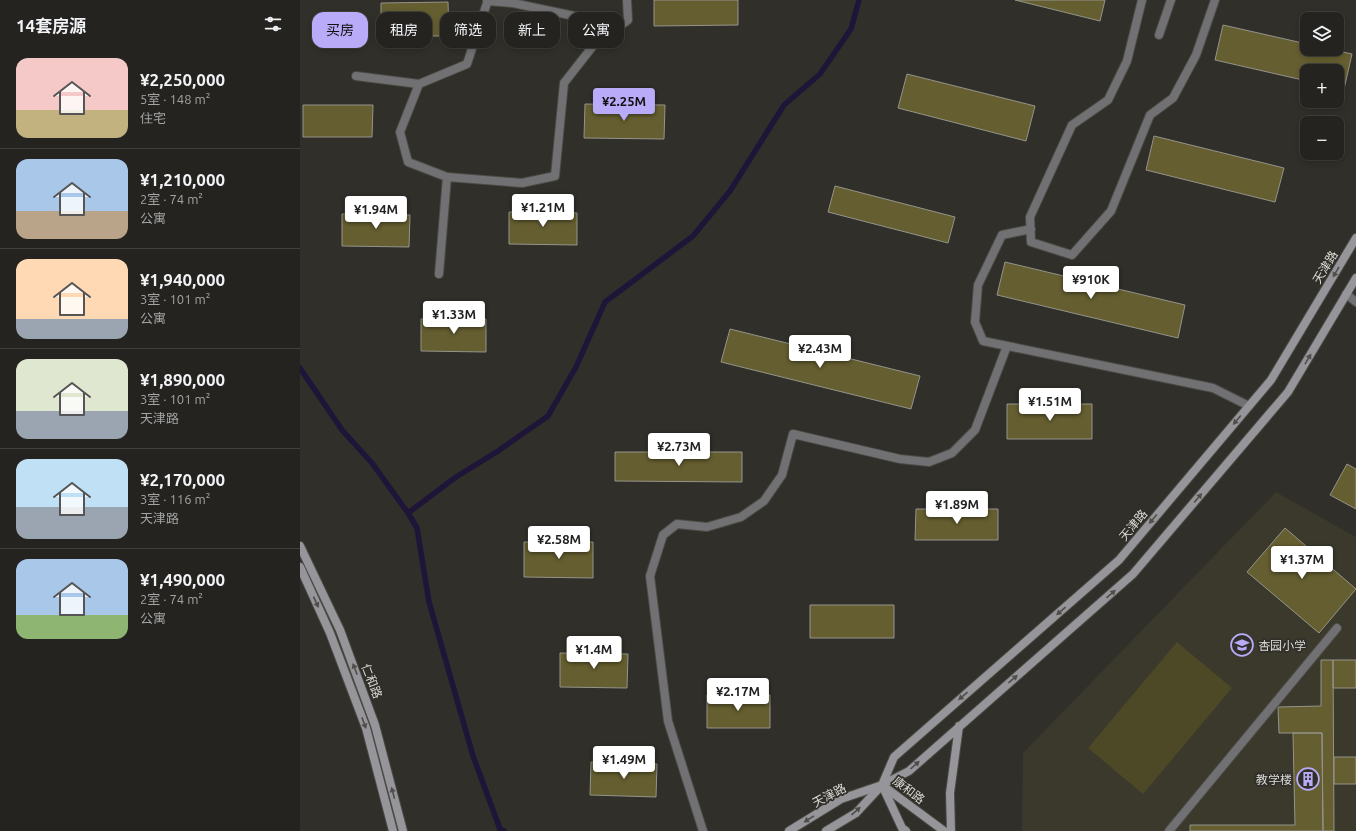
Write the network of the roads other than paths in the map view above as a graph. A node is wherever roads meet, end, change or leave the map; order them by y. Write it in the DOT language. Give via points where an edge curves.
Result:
graph roads {
  1 [pos="627,0"];
  2 [pos="1142,0"];
  3 [pos="1171,0"];
  4 [pos="1215,0"];
  5 [pos="488,1"];
  6 [pos="568,15"];
  7 [pos="1159,35"];
  8 [pos="356,76"];
  9 [pos="419,84"];
  10 [pos="447,177"];
  11 [pos="1031,229"];
  12 [pos="1356,238"];
  13 [pos="439,274"];
  14 [pos="1356,278"];
  15 [pos="1346,294"];
  16 [pos="1356,302"];
  17 [pos="1007,346"];
  18 [pos="1249,406"];
  19 [pos="300,546"];
  20 [pos="300,567"];
  21 [pos="1338,628"];
  22 [pos="959,726"];
  23 [pos="882,785"];
  24 [pos="393,831"];
  25 [pos="403,831"];
  26 [pos="703,831"];
  27 [pos="789,831"];
  28 [pos="826,831"];
  29 [pos="906,831"];
  30 [pos="944,831"];
  31 [pos="951,831"];
  32 [pos="1169,831"];
  1 -- 10 [label="street" via="628,20 593,46 564,83 555,176 522,183"];
  2 -- 11 [label="street" via="1127,61 1108,100 1072,125 1030,216"];
  3 -- 7 [label="street"];
  4 -- 11 [label="street" via="1196,55 1173,98 1150,115 1111,211 1072,255 1032,242"];
  5 -- 6 [label="street" via="513,3"];
  5 -- 9 [label="street" via="467,64"];
  8 -- 9 [label="street"];
  9 -- 10 [label="street" via="400,132 408,162"];
  10 -- 13 [label="street"];
  11 -- 17 [label="street" via="1002,235 978,285 975,322 983,341"];
  12 -- 18 [label="main road, 天津路, one-way" via="1271,380"];
  14 -- 15 [label="main road, 天津路"];
  15 -- 16 [label="street"];
  22 -- 15 [label="main road, 天津路, one-way" via="1134,574 1288,392"];
  17 -- 18 [label="street" via="1213,388"];
  17 -- 26 [label="street" via="975,430 952,453 929,462 900,459 793,434 782,475 764,501 741,516 707,527 677,524 663,535 650,576 668,721"];
  18 -- 23 [label="main road, 天津路, one-way" via="1119,560 894,757"];
  25 -- 19 [label="main road, 仁和路, one-way" via="375,725 340,630"];
  20 -- 24 [label="main road, 仁和路, one-way" via="330,633 366,728"];
  21 -- 32 [label="street"];
  23 -- 22 [label="main road, 天津路, one-way" via="909,771"];
  22 -- 31 [label="main road" via="950,793"];
  23 -- 27 [label="main road, 天津路, one-way" via="841,799"];
  28 -- 23 [label="main road, 天津路, one-way" via="856,813"];
  23 -- 29 [label="main road, 康和路" via="902,828"];
  23 -- 30 [label="main road, 康和路"];
}
